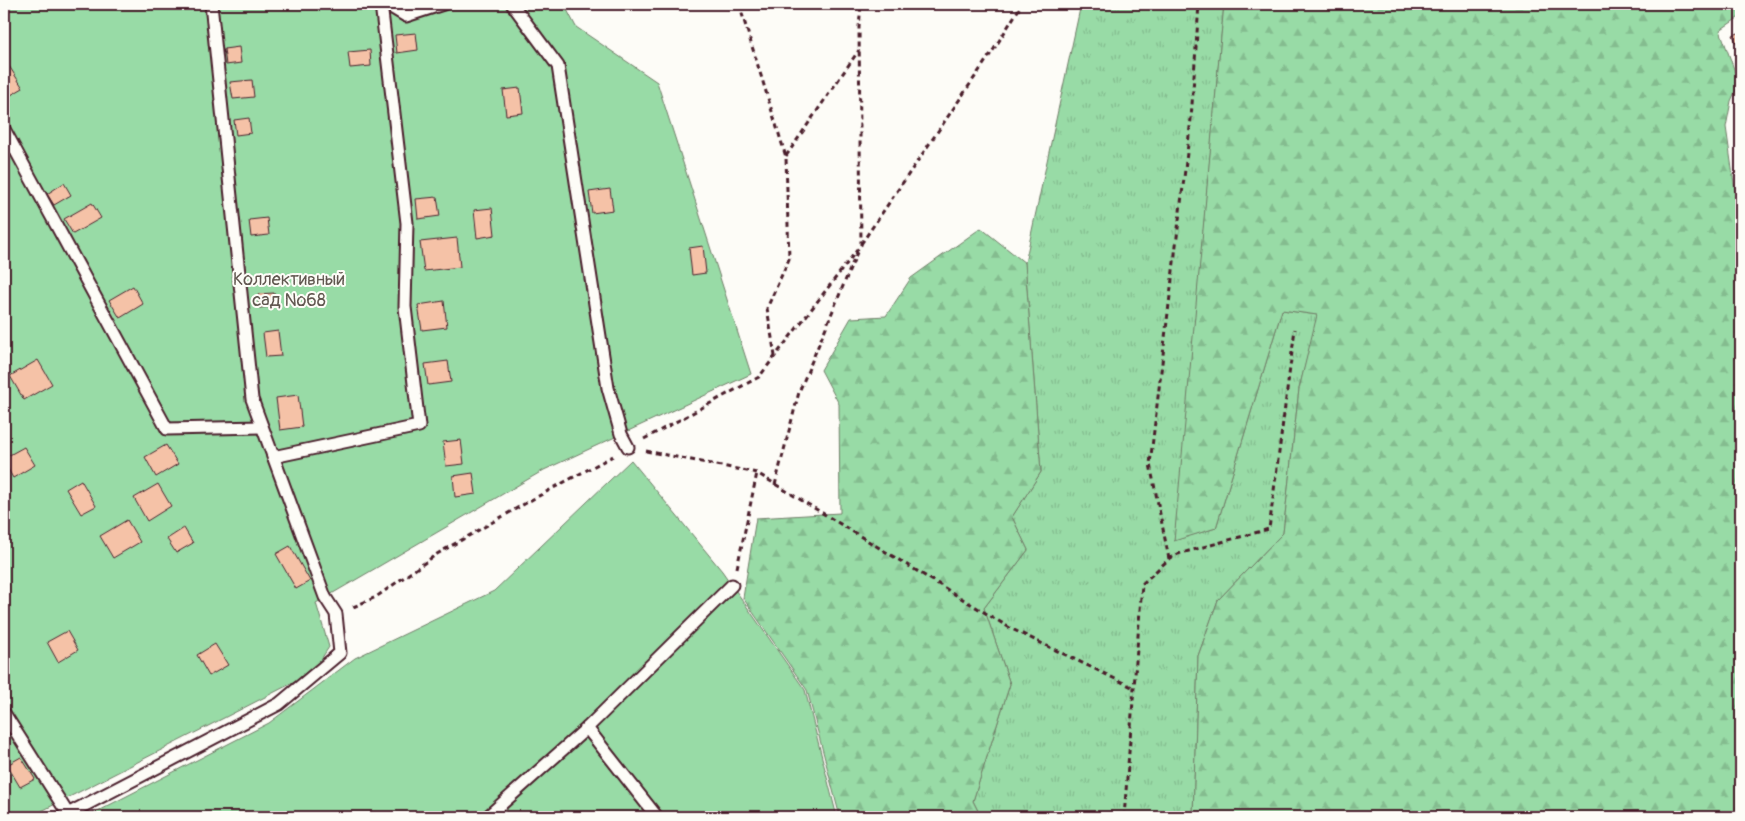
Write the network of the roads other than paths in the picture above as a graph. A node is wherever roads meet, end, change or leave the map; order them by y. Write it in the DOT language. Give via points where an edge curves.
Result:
graph roads {
  1 [pos="211,4"];
  2 [pos="381,4"];
  3 [pos="386,4"];
  4 [pos="443,4"];
  5 [pos="512,4"];
  6 [pos="4,129"];
  7 [pos="262,427"];
  8 [pos="628,447"];
  9 [pos="273,457"];
  10 [pos="732,585"];
  11 [pos="4,713"];
  12 [pos="587,728"];
  13 [pos="65,816"];
  14 [pos="487,817"];
  15 [pos="657,817"];
  1 -- 7 [label="lane" via="252,399"];
  2 -- 9 [label="lane" via="407,223 406,307 419,426"];
  3 -- 4 [label="lane" via="406,16"];
  5 -- 8 [label="lane" via="558,66 608,388"];
  6 -- 7 [label="lane" via="167,429"];
  7 -- 9 [label="lane"];
  9 -- 13 [label="lane" via="325,597 336,614 340,653 279,704"];
  10 -- 12 [label="lane"];
  11 -- 13 [label="lane"];
  12 -- 14 [label="lane"];
  12 -- 15 [label="lane"];
}
